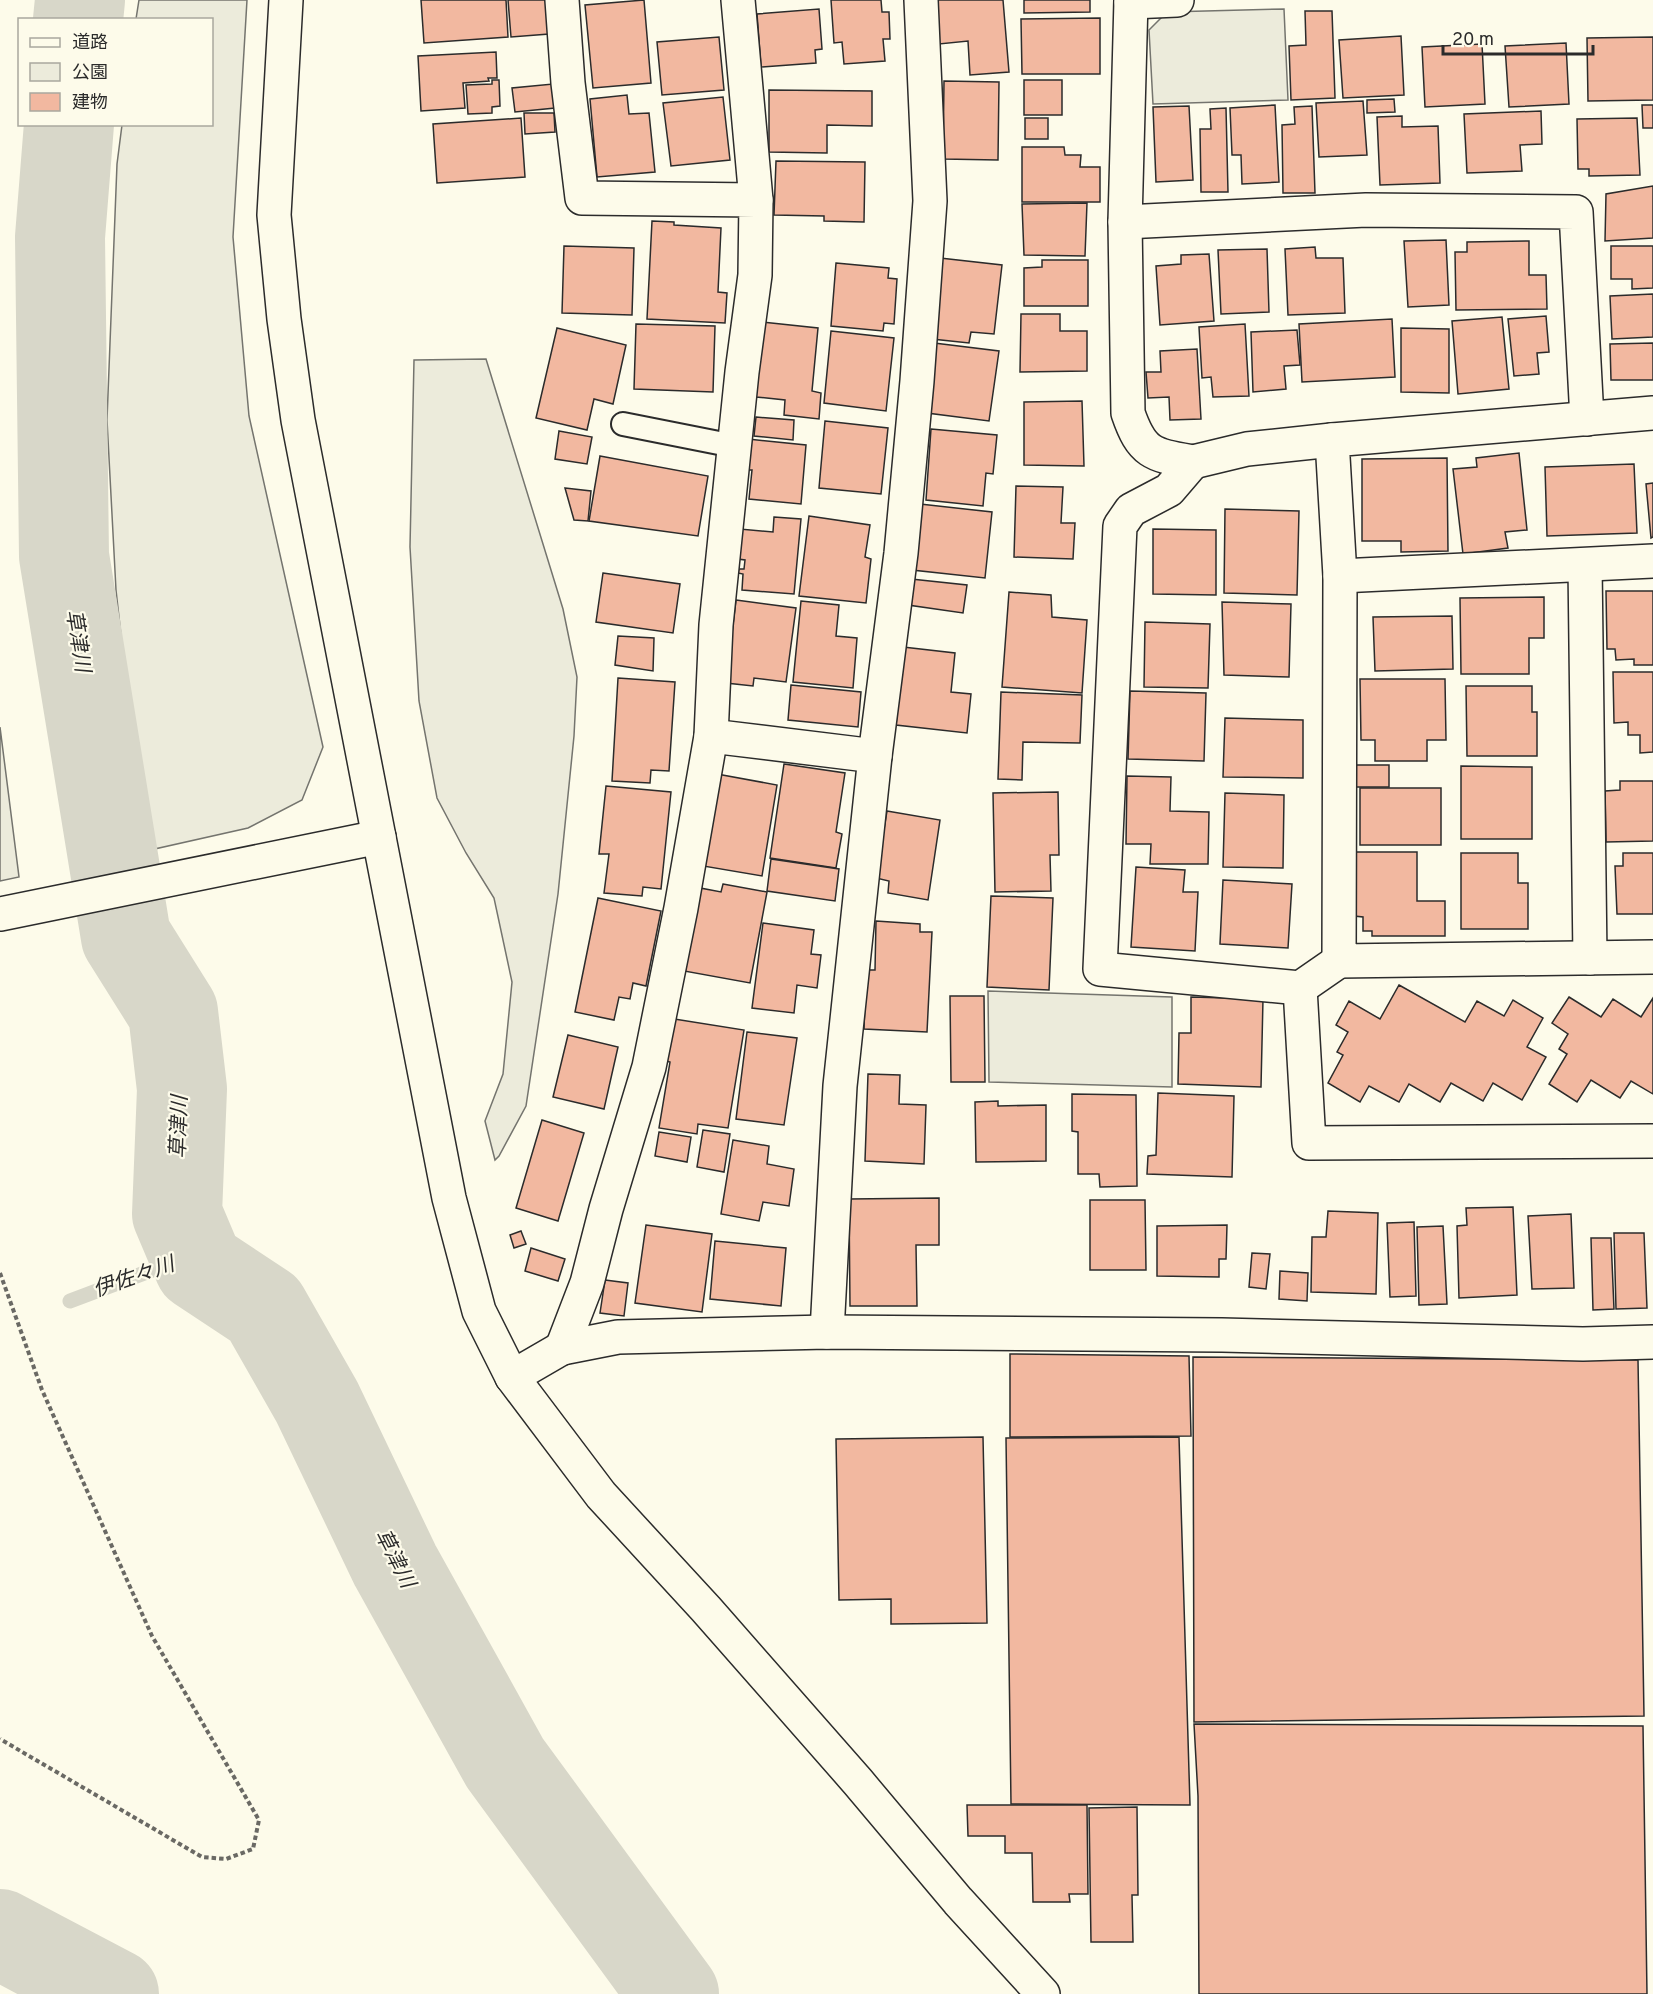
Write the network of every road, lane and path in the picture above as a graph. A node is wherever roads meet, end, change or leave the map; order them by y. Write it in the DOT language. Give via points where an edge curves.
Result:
graph roads {
  1 [pos="286,0"];
  2 [pos="562,0"];
  3 [pos="738,0"];
  4 [pos="921,0"];
  5 [pos="1177,0"];
  6 [pos="1131,1"];
  7 [pos="756,200"];
  8 [pos="1125,222"];
  9 [pos="1653,413"];
  10 [pos="1587,419"];
  11 [pos="623,424"];
  12 [pos="1332,440"];
  13 [pos="734,446"];
  14 [pos="1193,462"];
  15 [pos="1653,561"];
  16 [pos="1585,565"];
  17 [pos="1340,576"];
  18 [pos="711,736"];
  19 [pos="875,756"];
  20 [pos="379,837"];
  21 [pos="0,914"];
  22 [pos="1653,957"];
  23 [pos="1590,958"];
  24 [pos="1339,961"];
  25 [pos="1300,988"];
  26 [pos="1653,1141"];
  27 [pos="0,1272"];
  28 [pos="827,1332"];
  29 [pos="1653,1342"];
  30 [pos="562,1348"];
  31 [pos="512,1377"];
  32 [pos="0,1738"];
  33 [pos="1043,1994"];
  1 -- 20 [label="street" via="274,215 284,319 298,420"];
  2 -- 7 [label="street" via="582,198"];
  3 -- 7 [label="street"];
  4 -- 19 [label="street" via="930,201 901,553"];
  5 -- 6 [label="street"];
  6 -- 8 [label="street"];
  7 -- 13 [label="street" via="755,274"];
  8 -- 10 [label="street" via="1366,210 1576,212"];
  8 -- 14 [label="street" via="1128,413 1142,444 1158,456"];
  9 -- 10 [label="street"];
  10 -- 12 [label="street"];
  11 -- 13 [label="lane"];
  12 -- 14 [label="street" via="1247,449"];
  12 -- 17 [label="street"];
  13 -- 18 [label="street" via="716,625"];
  14 -- 25 [label="street" via="1169,490 1131,510 1120,526 1100,969"];
  15 -- 16 [label="street"];
  16 -- 17 [label="street"];
  16 -- 23 [label="street"];
  17 -- 24 [label="street"];
  18 -- 19 [label="street"];
  18 -- 30 [label="street" via="649,1067 587,1283"];
  19 -- 28 [label="street" via="840,1086"];
  20 -- 21 [label="street"];
  20 -- 31 [label="street" via="449,1198 479,1311"];
  22 -- 23 [label="street"];
  23 -- 24 [label="street"];
  24 -- 25 [label="street"];
  25 -- 26 [label="street" via="1309,1143"];
  27 -- 32 [label="path" via="42,1390 152,1636 259,1820 253,1849 226,1859 202,1857"];
  28 -- 29 [label="street"];
  28 -- 30 [label="street" via="618,1336"];
  30 -- 31 [label="street"];
  31 -- 33 [label="street" via="601,1495 706,1609"];
}
